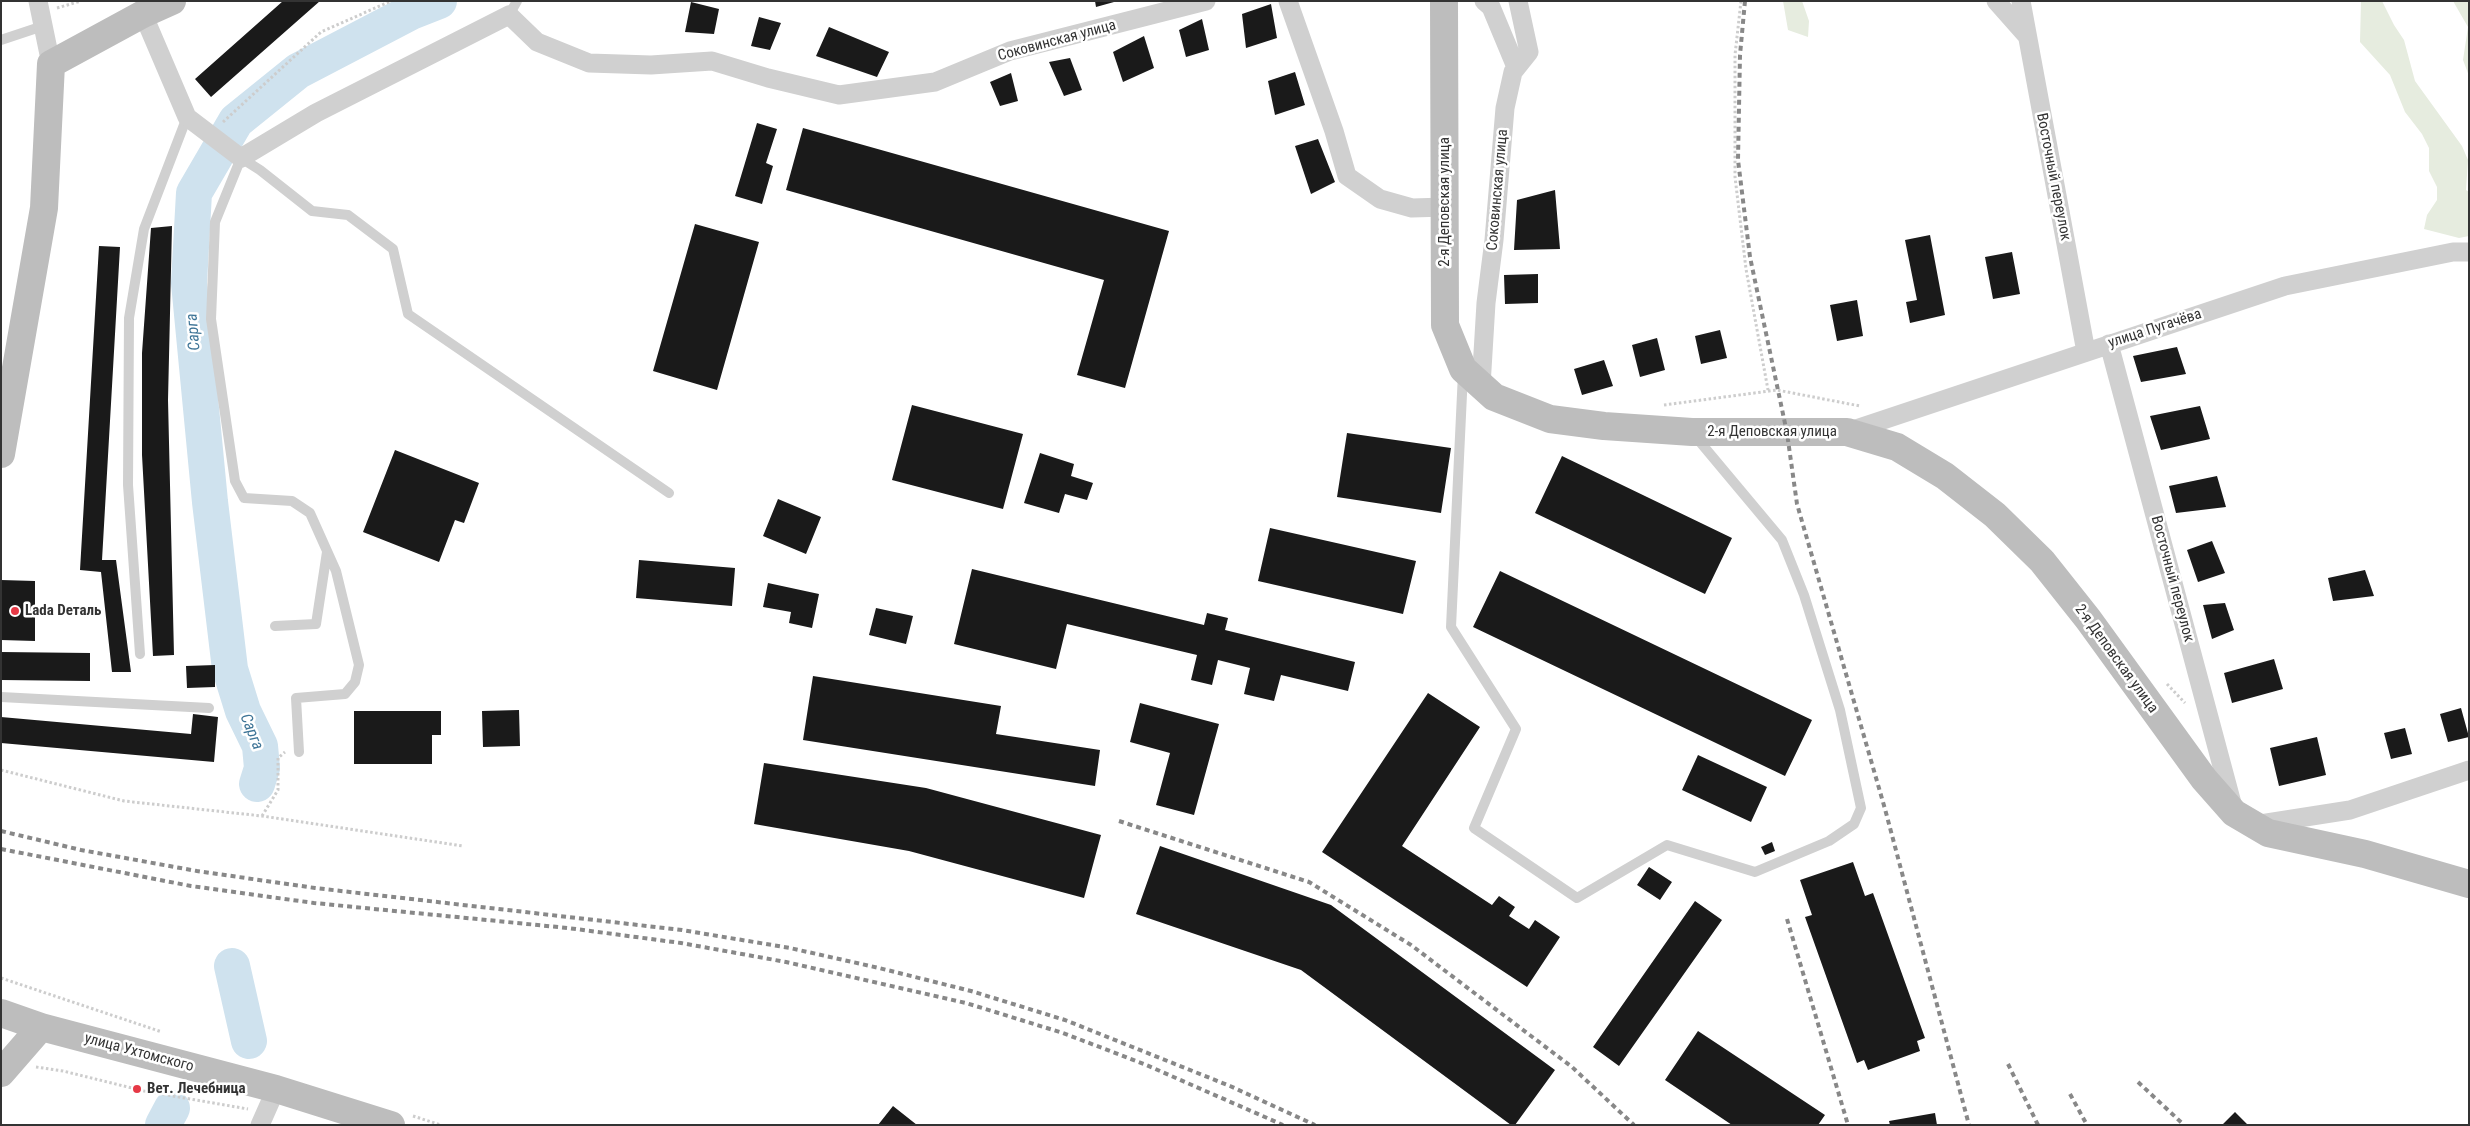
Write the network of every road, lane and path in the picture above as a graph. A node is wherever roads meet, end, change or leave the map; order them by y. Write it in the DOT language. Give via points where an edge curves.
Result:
graph roads {
  1 [pos="38,1"];
  2 [pos="172,1"];
  3 [pos="391,1"];
  4 [pos="1206,1"];
  5 [pos="1288,1"];
  6 [pos="1444,1"];
  7 [pos="1484,1"];
  8 [pos="1518,1"];
  9 [pos="1741,1"];
  10 [pos="1996,1"];
  11 [pos="2021,1"];
  12 [pos="513,8"];
  13 [pos="143,14"];
  14 [pos="43,26"];
  15 [pos="2028,37"];
  16 [pos="1,40"];
  17 [pos="51,64"];
  18 [pos="1516,67"];
  19 [pos="187,117"];
  20 [pos="209,134"];
  21 [pos="241,158"];
  22 [pos="1445,207"];
  23 [pos="2469,252"];
  24 [pos="2109,344"];
  25 [pos="2086,352"];
  26 [pos="1472,377"];
  27 [pos="1768,390"];
  28 [pos="1657,405"];
  29 [pos="1878,421"];
  30 [pos="1692,432"];
  31 [pos="1846,432"];
  32 [pos="1,454"];
  33 [pos="669,493"];
  34 [pos="327,552"];
  35 [pos="275,626"];
  36 [pos="140,654"];
  37 [pos="2165,682"];
  38 [pos="1,697"];
  39 [pos="209,708"];
  40 [pos="2192,710"];
  41 [pos="299,752"];
  42 [pos="1,770"];
  43 [pos="2469,770"];
  44 [pos="262,816"];
  45 [pos="2244,819"];
  46 [pos="463,846"];
  47 [pos="2469,884"];
  48 [pos="1,1014"];
  49 [pos="41,1027"];
  50 [pos="34,1067"];
  51 [pos="1,1073"];
  52 [pos="267,1108"];
  53 [pos="391,1125"];
  1 -- 14 [label="street"];
  2 -- 13 [label="street"];
  3 -- 20 [label="path" via="321,32"];
  4 -- 12 [label="street, Соковинская улица" via="1010,51 935,82 839,95 712,61 651,65 589,62 537,42"];
  5 -- 22 [label="street" via="1347,176 1380,199 1412,208"];
  6 -- 22 [label="street, 2-я Деповская улица"];
  7 -- 18 [label="street" via="1491,7"];
  8 -- 18 [label="street, Соковинская улица" via="1529,52"];
  9 -- 27 [label="path" via="1735,55 1735,178 1746,269"];
  10 -- 15 [label="street"];
  11 -- 15 [label="street, Восточный переулок"];
  12 -- 21 [label="street" via="316,113"];
  13 -- 17 [label="street"];
  13 -- 19 [label="street"];
  14 -- 16 [label="lane"];
  14 -- 17 [label="street"];
  15 -- 25 [label="street, Восточный переулок"];
  17 -- 32 [label="street" via="44,208"];
  18 -- 26 [label="street, Соковинская улица" via="1505,108 1494,240"];
  19 -- 20 [label="street"];
  19 -- 36 [label="lane" via="144,229 130,318 128,485"];
  20 -- 21 [label="street"];
  21 -- 33 [label="lane" via="312,211 348,215 393,249 408,314"];
  21 -- 34 [label="lane" via="216,222 211,319 235,481 244,498 292,501 310,513"];
  22 -- 26 [label="street, 2-я Деповская улица" via="1445,325"];
  23 -- 24 [label="street, улица Пугачёва" via="2453,252 2285,286"];
  24 -- 25 [label="street, улица Пугачёва"];
  24 -- 45 [label="street, Восточный переулок"];
  25 -- 29 [label="street, улица Пугачёва"];
  26 -- 30 [label="street, 2-я Деповская улица" via="1494,397 1550,419"];
  26 -- 30 [label="lane" via="1451,627 1516,729 1474,828 1578,898 1667,845 1755,872 1830,841 1854,824 1861,808 1840,710 1804,595 1782,540"];
  27 -- 28 [label="path"];
  27 -- 29 [label="path" via="1860,406"];
  29 -- 31 [label="street, улица Пугачёва"];
  30 -- 31 [label="street, 2-я Деповская улица"];
  31 -- 45 [label="street, 2-я Деповская улица" via="1897,447 1945,476 1995,515 2042,561 2204,779"];
  34 -- 35 [label="lane" via="316,624"];
  34 -- 41 [label="lane" via="336,571 360,665 354,682 344,694 296,698"];
  37 -- 40 [label="path"];
  38 -- 39 [label="lane"];
  41 -- 44 [label="path" via="284,752 278,758 278,790"];
  42 -- 44 [label="path" via="124,801"];
  43 -- 45 [label="street" via="2350,810"];
  44 -- 46 [label="path"];
  45 -- 47 [label="street, 2-я Деповская улица" via="2268,833 2365,854"];
  48 -- 49 [label="street, улица Ухтомского"];
  49 -- 51 [label="street"];
  49 -- 52 [label="street, улица Ухтомского"];
  50 -- 52 [label="path" via="144,1091"];
  52 -- 53 [label="street, улица Ухтомского"];
}
